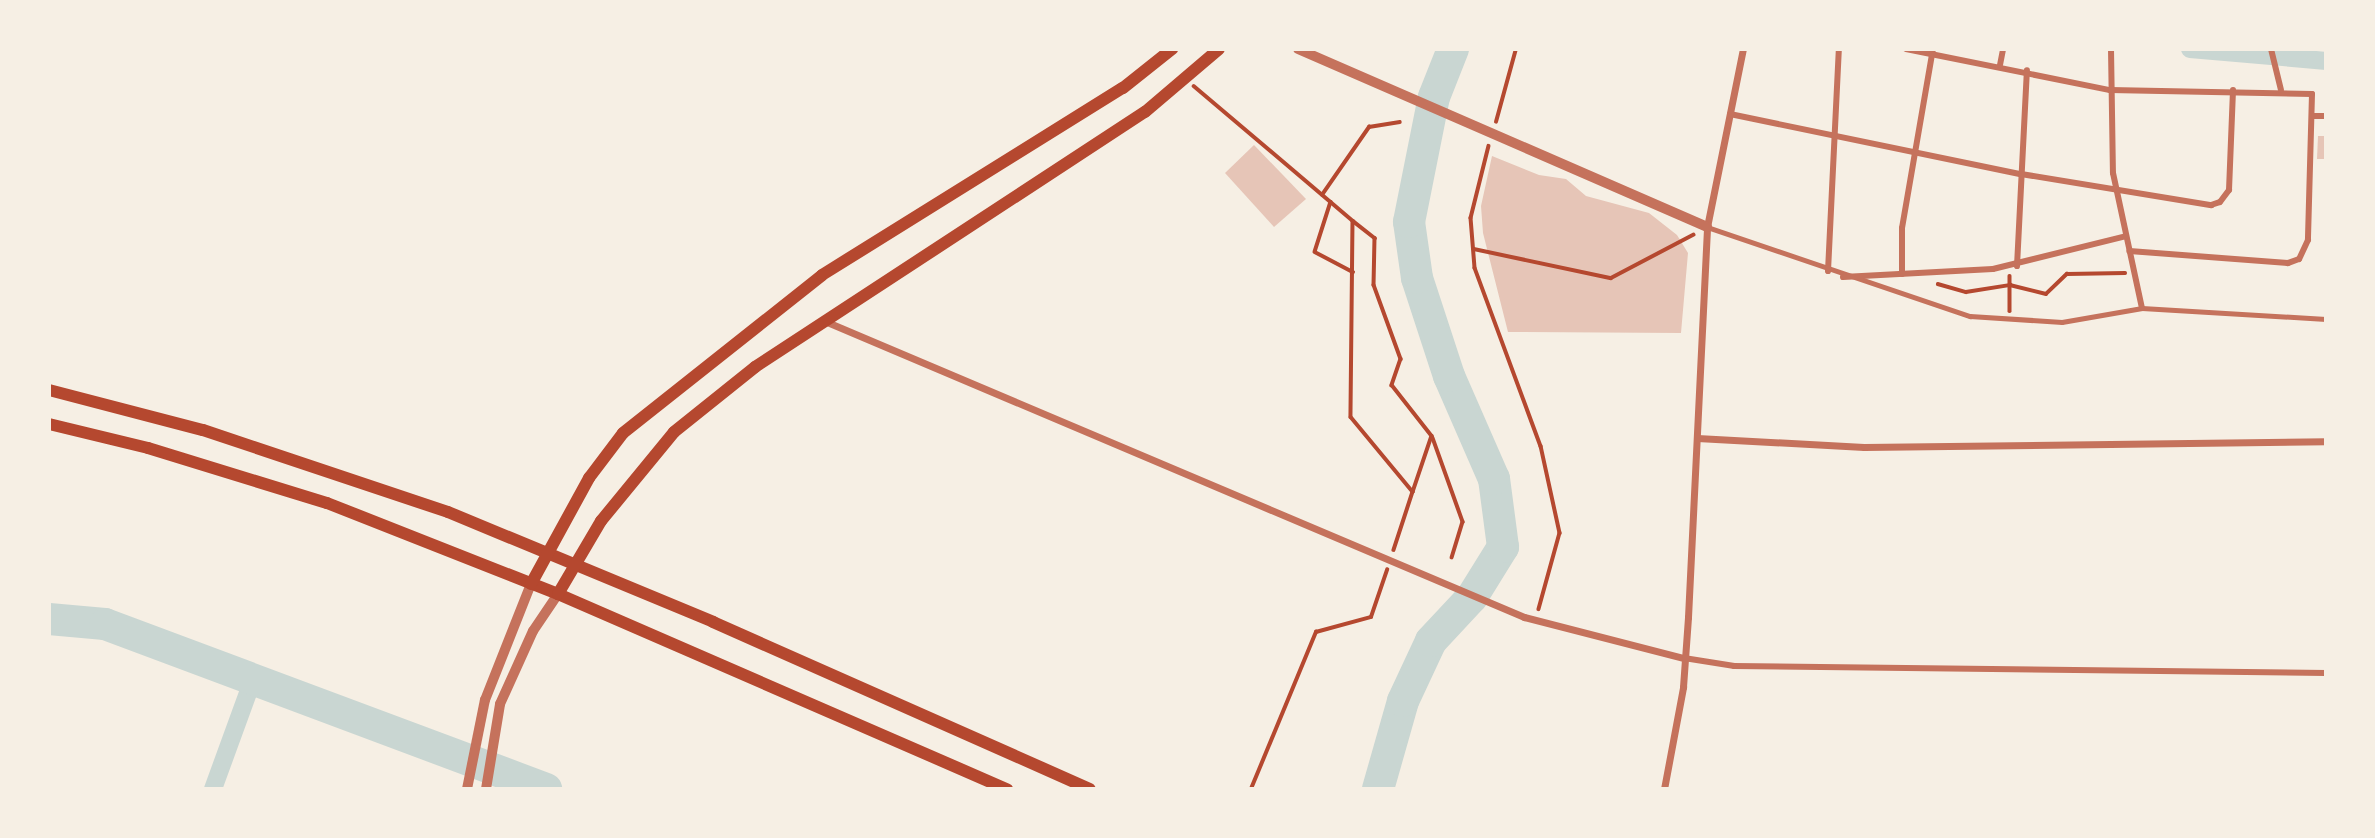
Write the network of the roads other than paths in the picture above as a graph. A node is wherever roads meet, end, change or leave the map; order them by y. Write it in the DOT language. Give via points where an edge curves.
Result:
graph roads {
  1 [pos="1172,49"];
  2 [pos="1219,49"];
  3 [pos="1298,49"];
  4 [pos="1743,49"];
  5 [pos="1839,49"];
  6 [pos="1906,49"];
  7 [pos="2003,49"];
  8 [pos="2111,49"];
  9 [pos="2271,49"];
  10 [pos="1933,51"];
  11 [pos="2000,65"];
  12 [pos="2027,70"];
  13 [pos="2110,90"];
  14 [pos="2233,90"];
  15 [pos="2281,90"];
  16 [pos="1730,114"];
  17 [pos="2314,116"];
  18 [pos="2326,116"];
  19 [pos="1838,136"];
  20 [pos="1915,152"];
  21 [pos="2021,174"];
  22 [pos="2117,191"];
  23 [pos="1707,228"];
  24 [pos="2126,236"];
  25 [pos="2129,251"];
  26 [pos="2013,266"];
  27 [pos="1828,271"];
  28 [pos="1902,274"];
  29 [pos="1843,277"];
  30 [pos="2142,308"];
  31 [pos="2326,319"];
  32 [pos="827,322"];
  33 [pos="49,390"];
  34 [pos="49,424"];
  35 [pos="1697,439"];
  36 [pos="2326,441"];
  37 [pos="547,551"];
  38 [pos="573,562"];
  39 [pos="531,584"];
  40 [pos="558,594"];
  41 [pos="1684,657"];
  42 [pos="2326,673"];
  43 [pos="467,789"];
  44 [pos="486,789"];
  45 [pos="1007,789"];
  46 [pos="1090,789"];
  47 [pos="1664,789"];
  1 -- 37 [label="main road" via="1123,88 822,275 719,354 623,433 589,478"];
  2 -- 32 [label="main road" via="1187,80"];
  3 -- 23 [label="street"];
  4 -- 16 [label="street"];
  5 -- 19 [label="street"];
  6 -- 10 [label="street"];
  7 -- 11 [label="street"];
  8 -- 13 [label="street"];
  9 -- 15 [label="street"];
  10 -- 11 [label="street"];
  10 -- 20 [label="street"];
  11 -- 12 [label="street"];
  12 -- 13 [label="street"];
  12 -- 21 [label="street"];
  13 -- 14 [label="street"];
  13 -- 22 [label="street"];
  14 -- 15 [label="street"];
  14 -- 22 [label="street" via="2225,197 2211,205"];
  15 -- 17 [label="street" via="2312,94"];
  16 -- 19 [label="street"];
  16 -- 23 [label="street"];
  17 -- 18 [label="street"];
  17 -- 25 [label="street" via="2308,240 2299,259 2288,263"];
  19 -- 20 [label="street"];
  19 -- 27 [label="street"];
  20 -- 21 [label="street"];
  20 -- 28 [label="street" via="1902,228"];
  21 -- 22 [label="street"];
  21 -- 26 [label="street"];
  22 -- 24 [label="street"];
  23 -- 27 [label="lane"];
  23 -- 35 [label="street"];
  24 -- 25 [label="street"];
  24 -- 26 [label="street"];
  25 -- 30 [label="street"];
  26 -- 28 [label="street"];
  27 -- 29 [label="lane"];
  28 -- 29 [label="street"];
  29 -- 30 [label="lane" via="1934,307 2010,320 2062,322"];
  30 -- 31 [label="lane"];
  32 -- 38 [label="main road" via="755,367 674,432"];
  32 -- 41 [label="street" via="1416,575 1535,621"];
  33 -- 37 [label="main road" via="203,430 449,512"];
  34 -- 39 [label="main road" via="148,448 327,503"];
  35 -- 36 [label="street" via="1864,447"];
  35 -- 41 [label="street"];
  37 -- 38 [label="main road"];
  37 -- 39 [label="main road"];
  38 -- 40 [label="main road"];
  38 -- 46 [label="main road"];
  39 -- 40 [label="main road"];
  39 -- 43 [label="street" via="485,700"];
  40 -- 44 [label="street" via="533,631 500,705"];
  40 -- 45 [label="main road"];
  41 -- 42 [label="street" via="1734,666"];
  41 -- 47 [label="street"];
}
